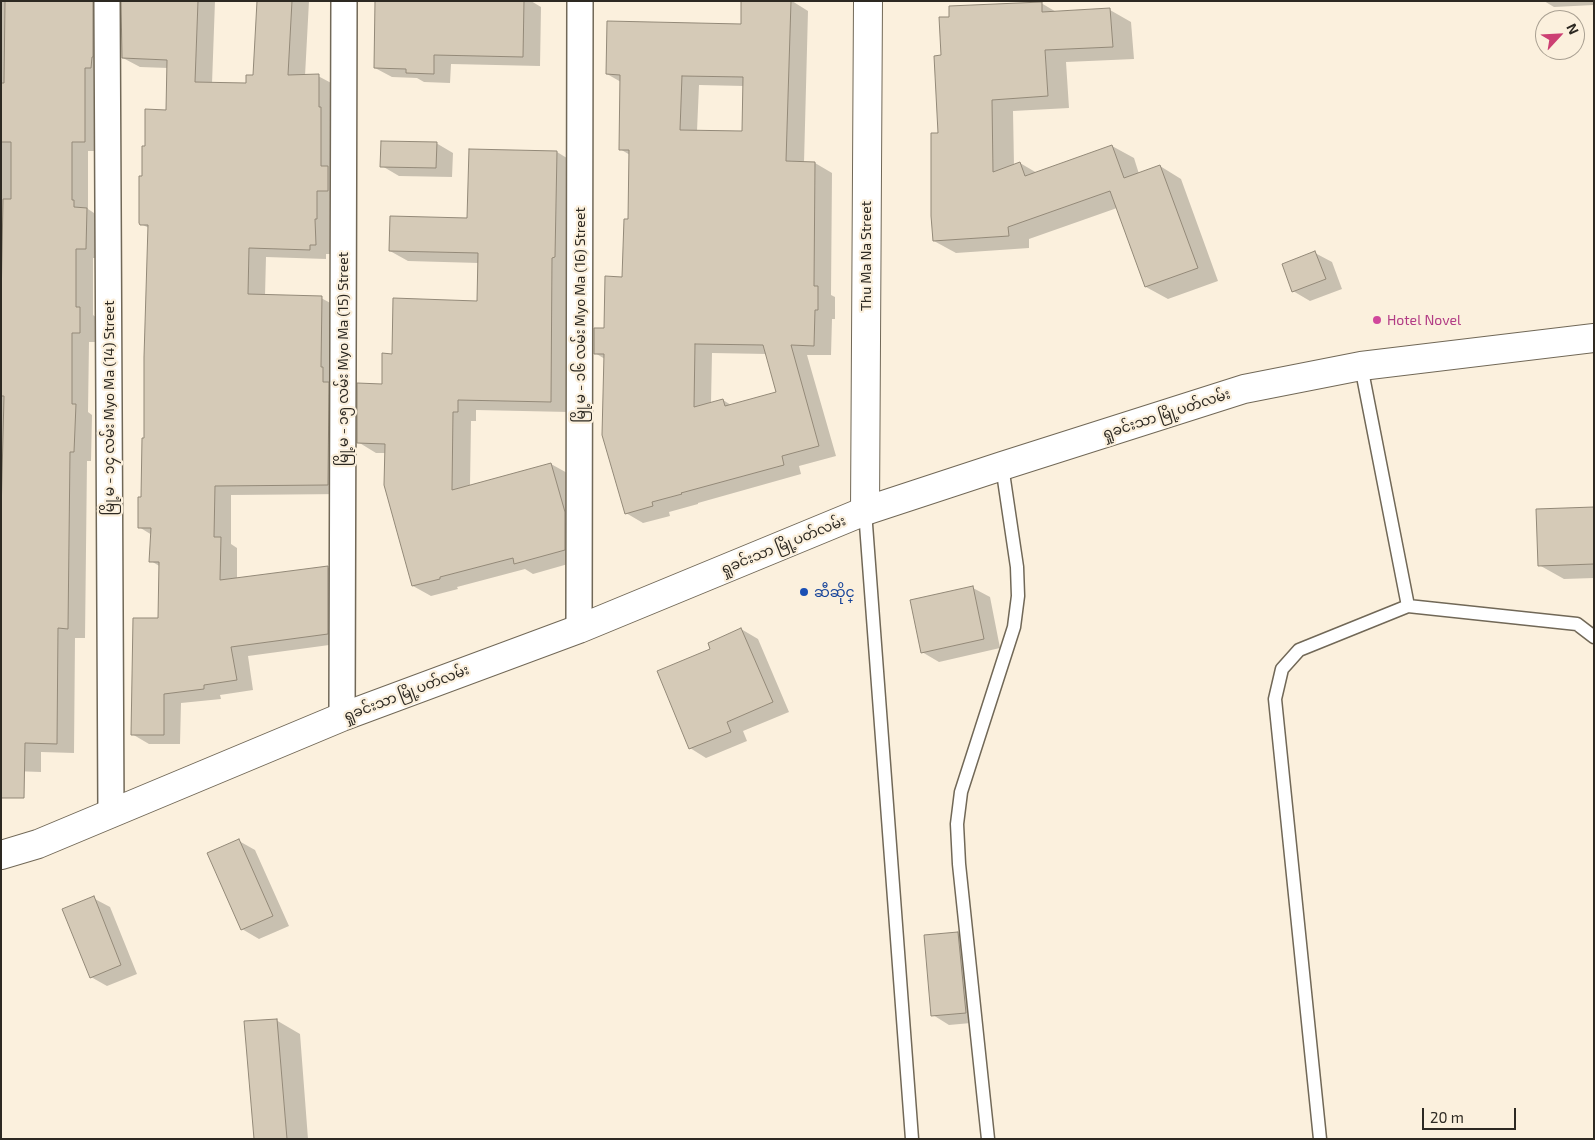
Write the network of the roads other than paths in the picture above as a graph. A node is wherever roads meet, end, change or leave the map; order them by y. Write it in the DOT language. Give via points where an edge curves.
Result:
graph roads {
  1 [pos="108,1"];
  2 [pos="344,1"];
  3 [pos="580,1"];
  4 [pos="868,1"];
  5 [pos="1594,338"];
  6 [pos="1360,366"];
  7 [pos="1002,466"];
  8 [pos="865,511"];
  9 [pos="1408,606"];
  10 [pos="579,629"];
  11 [pos="1594,637"];
  12 [pos="342,717"];
  13 [pos="111,814"];
  14 [pos="1,855"];
  15 [pos="912,1139"];
  16 [pos="988,1139"];
  17 [pos="1320,1139"];
  1 -- 13 [label="street, မြို့မ - ၁၄ လမ်း Myo Ma (14) Street"];
  2 -- 12 [label="street, မြို့မ - ၁၅ လမ်း Myo Ma (15) Street"];
  3 -- 10 [label="street, မြို့မ - ၁၆ လမ်း Myo Ma (16) Street"];
  4 -- 8 [label="main road, Thu Ma Na Street"];
  5 -- 6 [label="main road, ရှုခင်းသာ မြို့ပတ်လမ်း"];
  6 -- 7 [label="main road, ရှုခင်းသာ မြို့ပတ်လမ်း" via="1244,389"];
  6 -- 9 [label="lane"];
  7 -- 8 [label="main road, ရှုခင်းသာ မြို့ပတ်လမ်း"];
  7 -- 16 [label="lane" via="1017,567 1014,628 960,792 957,824"];
  8 -- 10 [label="main road, ရှုခင်းသာ မြို့ပတ်လမ်း"];
  8 -- 15 [label="lane"];
  9 -- 11 [label="lane" via="1576,624"];
  9 -- 17 [label="lane" via="1298,650 1282,669 1275,699"];
  10 -- 12 [label="main road, ရှုခင်းသာ မြို့ပတ်လမ်း"];
  12 -- 13 [label="main road, ရှုခင်းသာ မြို့ပတ်လမ်း"];
  13 -- 14 [label="main road, ရှုခင်းသာ မြို့ပတ်လမ်း" via="38,844"];
}
